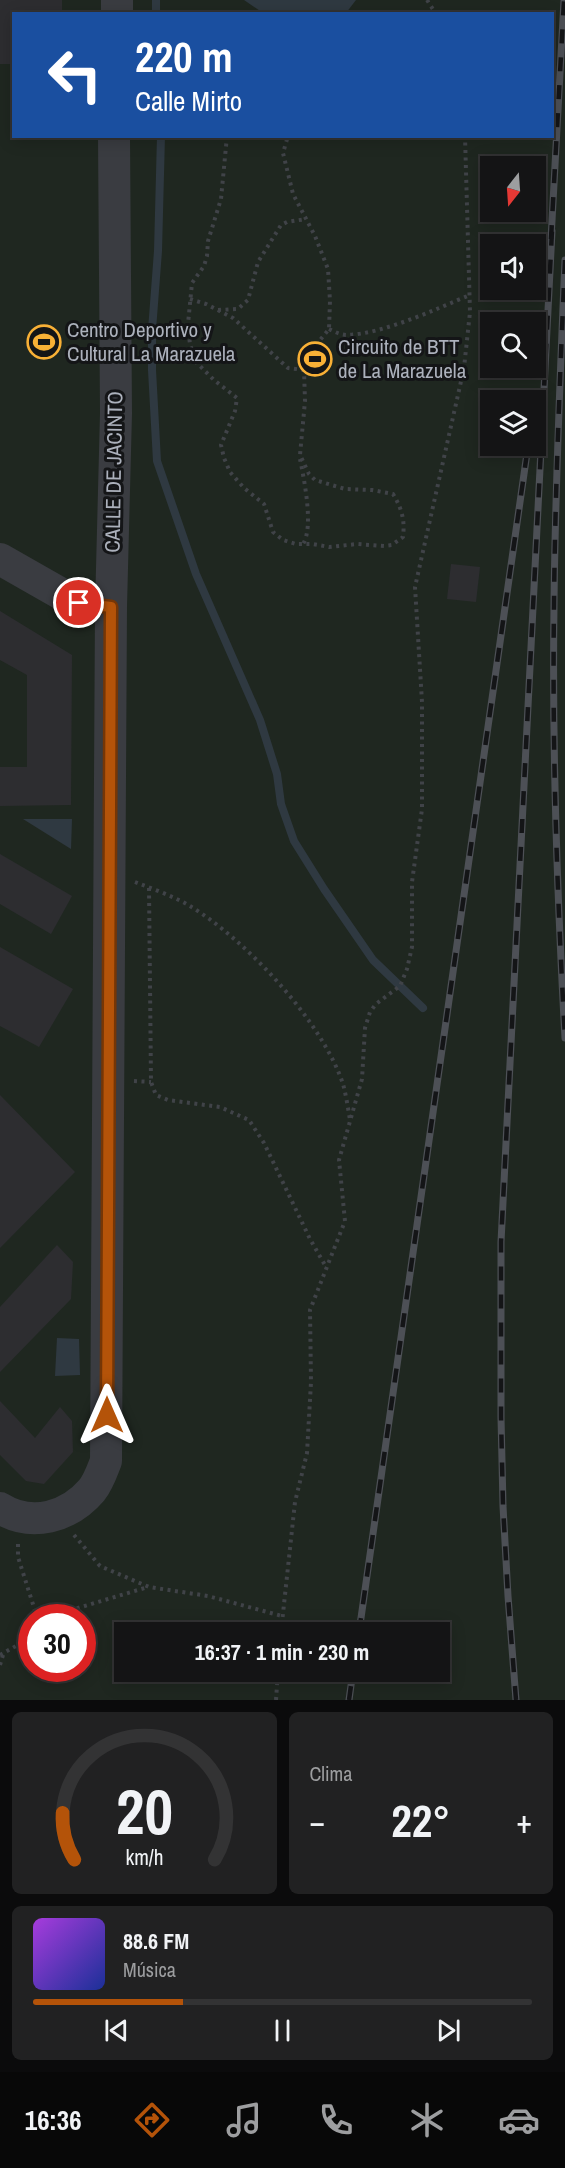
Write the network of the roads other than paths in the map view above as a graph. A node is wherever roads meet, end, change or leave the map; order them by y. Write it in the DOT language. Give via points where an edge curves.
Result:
graph roads {
  1 [pos="114,138"];
  2 [pos="0,559"];
  3 [pos="111,607"];
  4 [pos="9,1512"];
  1 -- 3 [label="street, CALLE DE JACINTO" via="116,413"];
  2 -- 3 [label="street" via="79,603"];
  3 -- 4 [label="street, CALLE DE JACINTO" via="106,1461 92,1489 61,1514 33,1519"];
}
